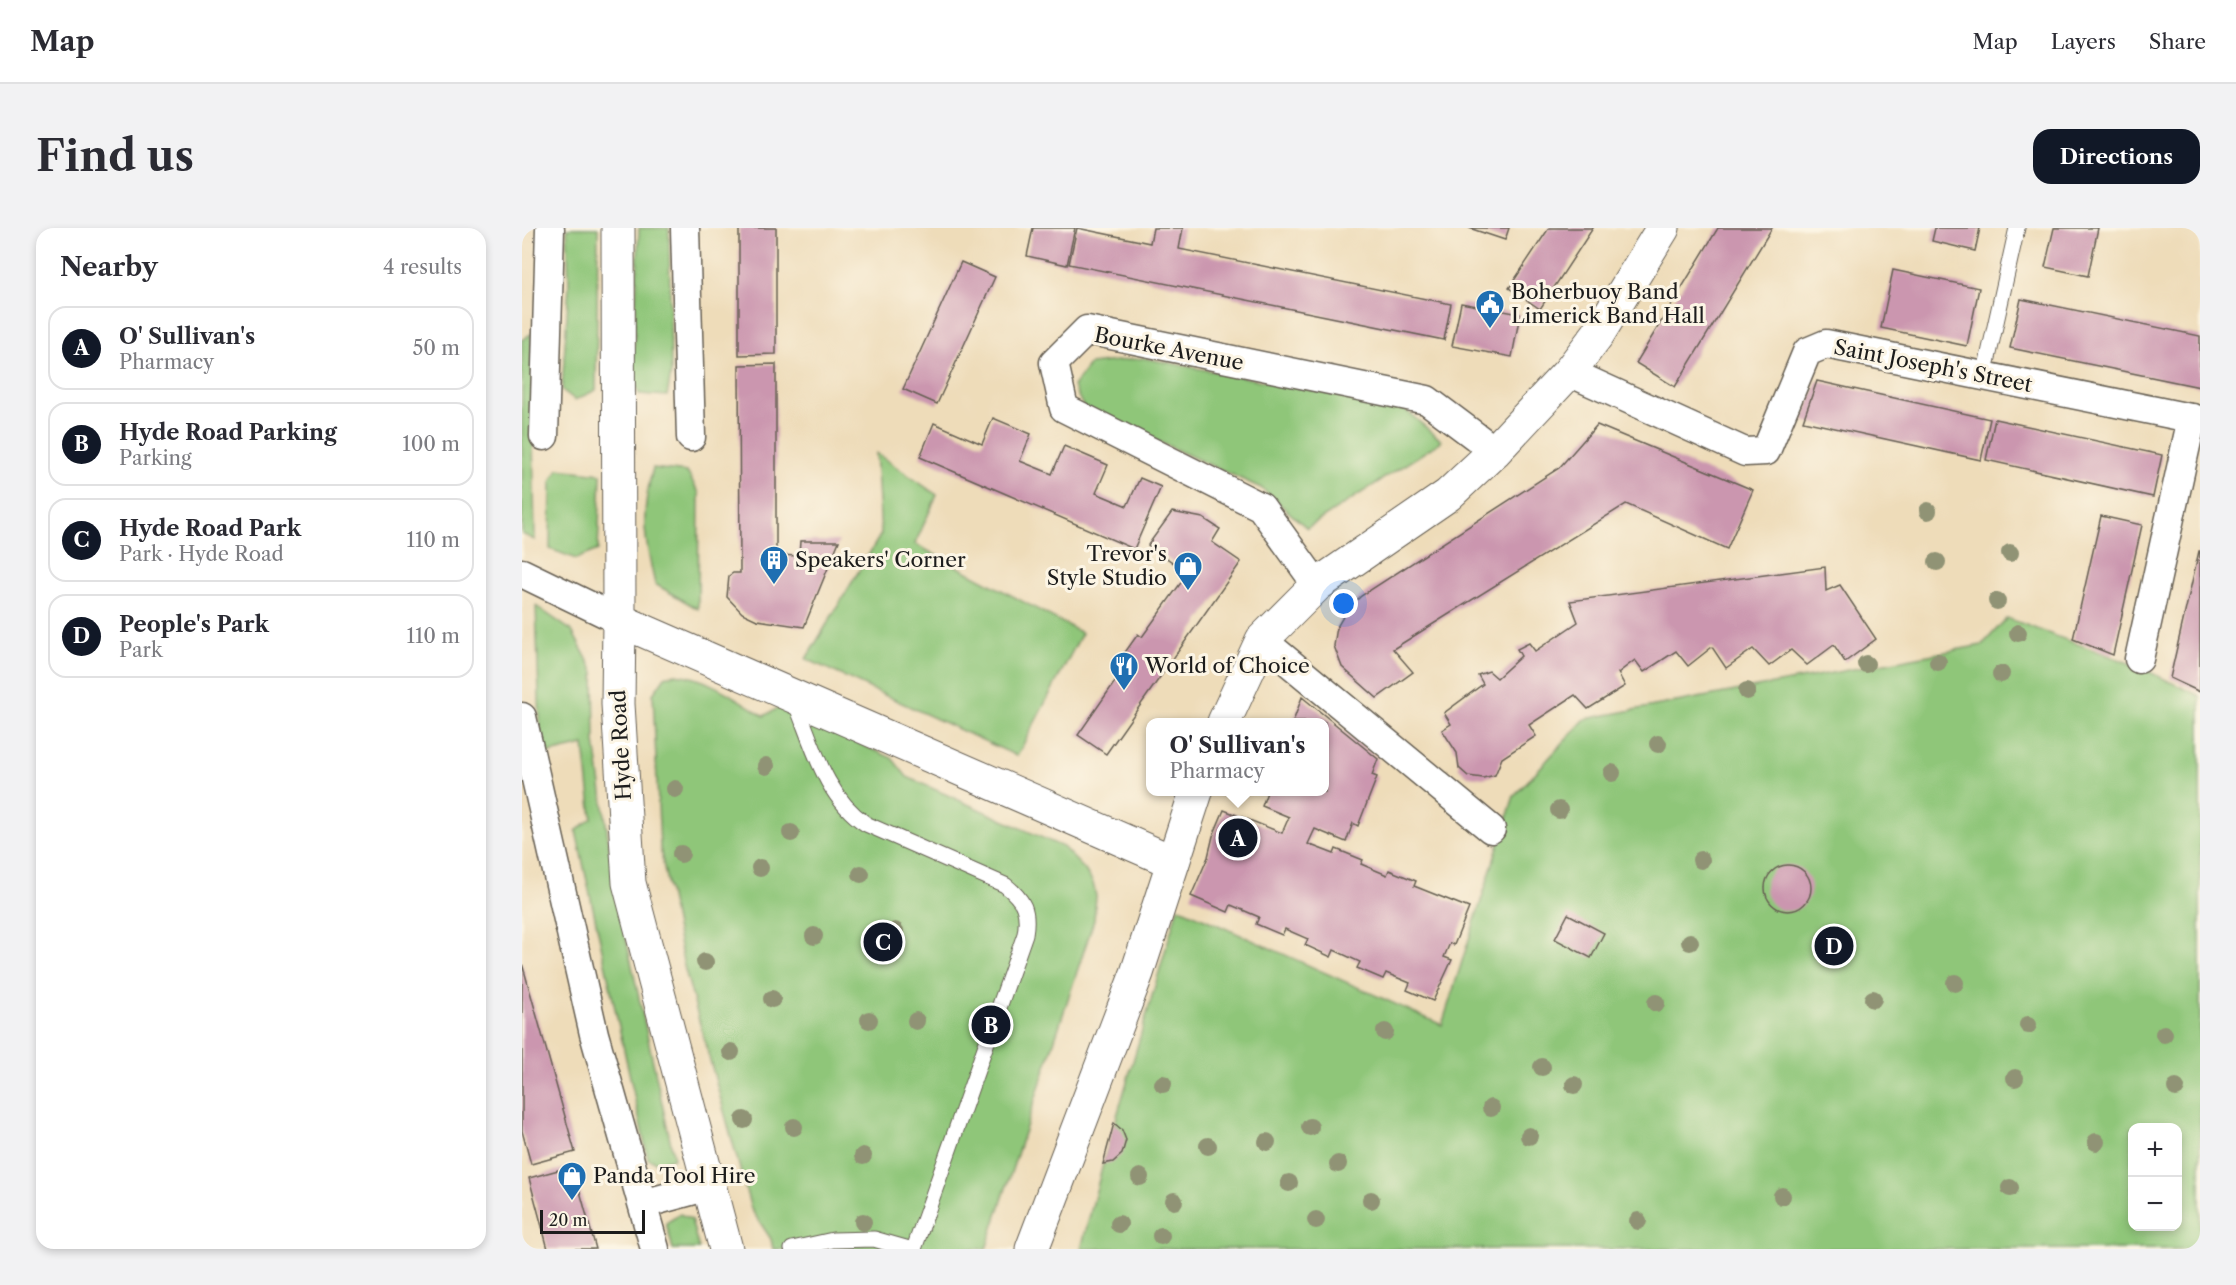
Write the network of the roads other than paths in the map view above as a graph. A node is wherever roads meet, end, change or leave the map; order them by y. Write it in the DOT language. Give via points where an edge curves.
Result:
graph roads {
  1 [pos="550,228"];
  2 [pos="618,228"];
  3 [pos="685,228"];
  4 [pos="1663,228"];
  5 [pos="2017,228"];
  6 [pos="1569,372"];
  7 [pos="1984,376"];
  8 [pos="2196,419"];
  9 [pos="544,436"];
  10 [pos="691,437"];
  11 [pos="1495,451"];
  12 [pos="522,573"];
  13 [pos="1317,585"];
  14 [pos="619,620"];
  15 [pos="1262,640"];
  16 [pos="2139,659"];
  17 [pos="794,699"];
  18 [pos="522,717"];
  19 [pos="1226,718"];
  20 [pos="1195,796"];
  21 [pos="1491,829"];
  22 [pos="1173,862"];
  23 [pos="709,1186"];
  24 [pos="643,1204"];
  25 [pos="655,1249"];
  26 [pos="726,1249"];
  27 [pos="792,1249"];
  28 [pos="909,1249"];
  29 [pos="914,1249"];
  30 [pos="1032,1249"];
  1 -- 9 [label="street"];
  2 -- 14 [label="main road, Hyde Road"];
  3 -- 10 [label="street"];
  4 -- 6 [label="main road" via="1598,334"];
  5 -- 7 [label="lane"];
  6 -- 7 [label="street, Saint Joseph's Street" via="1745,452 1766,451 1807,352 1826,344"];
  6 -- 11 [label="main road"];
  7 -- 8 [label="street, Saint Joseph's Street"];
  8 -- 16 [label="street"];
  11 -- 13 [label="main road" via="1448,495"];
  11 -- 13 [label="street, Bourke Avenue" via="1426,400 1087,330 1054,363 1064,408 1261,507"];
  12 -- 14 [label="street"];
  13 -- 15 [label="main road"];
  14 -- 17 [label="main road"];
  14 -- 23 [label="main road, Hyde Road" via="618,704 629,883"];
  15 -- 19 [label="main road"];
  15 -- 21 [label="street"];
  17 -- 22 [label="main road"];
  17 -- 29 [label="lane" via="831,790 853,815 1005,885 1026,908 1025,934"];
  18 -- 24 [label="street" via="594,1034"];
  20 -- 22 [label="main road"];
  22 -- 30 [label="main road" via="1137,973"];
  23 -- 24 [label="street"];
  23 -- 26 [label="main road, Hyde Road"];
  24 -- 25 [label="street"];
  27 -- 28 [label="lane" via="833,1240 874,1239"];
}
